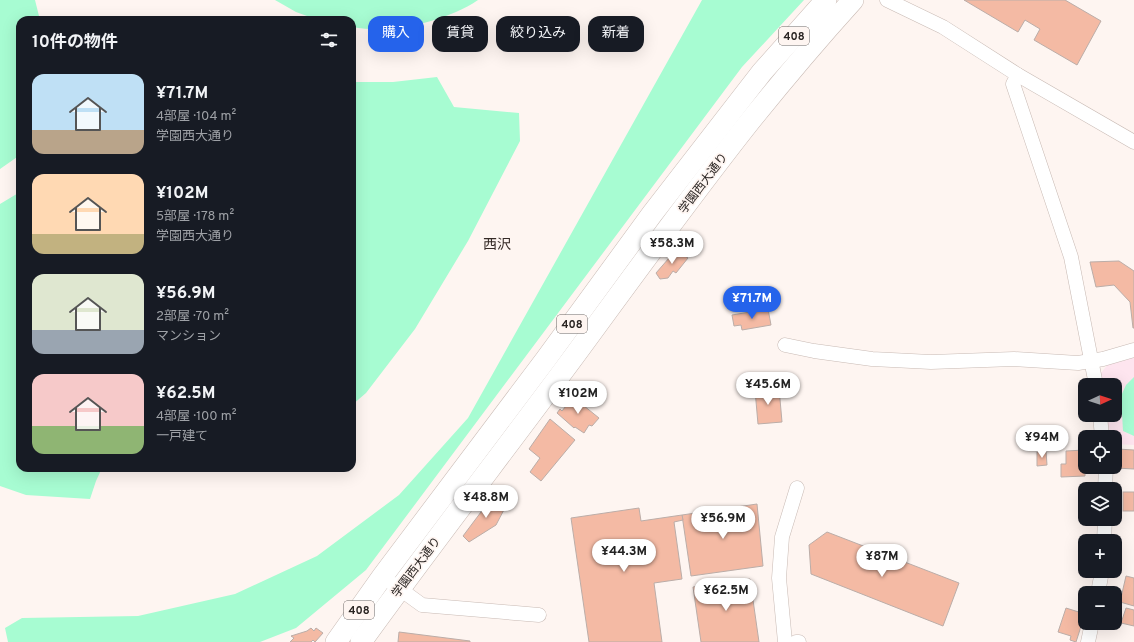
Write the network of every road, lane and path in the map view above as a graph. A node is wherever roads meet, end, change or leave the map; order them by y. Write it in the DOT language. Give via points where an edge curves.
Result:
graph roads {
  1 [pos="826,0"];
  2 [pos="853,0"];
  3 [pos="887,0"];
  4 [pos="1018,75"];
  5 [pos="1134,142"];
  6 [pos="785,345"];
  7 [pos="1134,350"];
  8 [pos="1091,361"];
  9 [pos="1095,378"];
  10 [pos="797,488"];
  11 [pos="382,577"];
  12 [pos="399,589"];
  13 [pos="539,615"];
  14 [pos="1091,630"];
  15 [pos="336,642"];
  16 [pos="361,642"];
  17 [pos="785,642"];
  18 [pos="1088,642"];
  1 -- 11 [label="highway, 学園西大通り / 408" via="762,72 652,214"];
  2 -- 12 [label="highway, 学園西大通り / 408" via="743,130"];
  3 -- 4 [label="street" via="943,27"];
  4 -- 5 [label="street"];
  4 -- 8 [label="street" via="1013,84 1071,257"];
  6 -- 8 [label="street" via="872,359 924,362 1014,359 1078,363"];
  7 -- 8 [label="street" via="1103,360"];
  8 -- 9 [label="street"];
  10 -- 17 [label="street" via="782,537 779,578"];
  11 -- 12 [label="street"];
  11 -- 15 [label="highway, 学園西大通り / 408"];
  12 -- 13 [label="street" via="422,605"];
  12 -- 16 [label="highway, 学園西大通り / 408"];
  14 -- 18 [label="street"];
}
